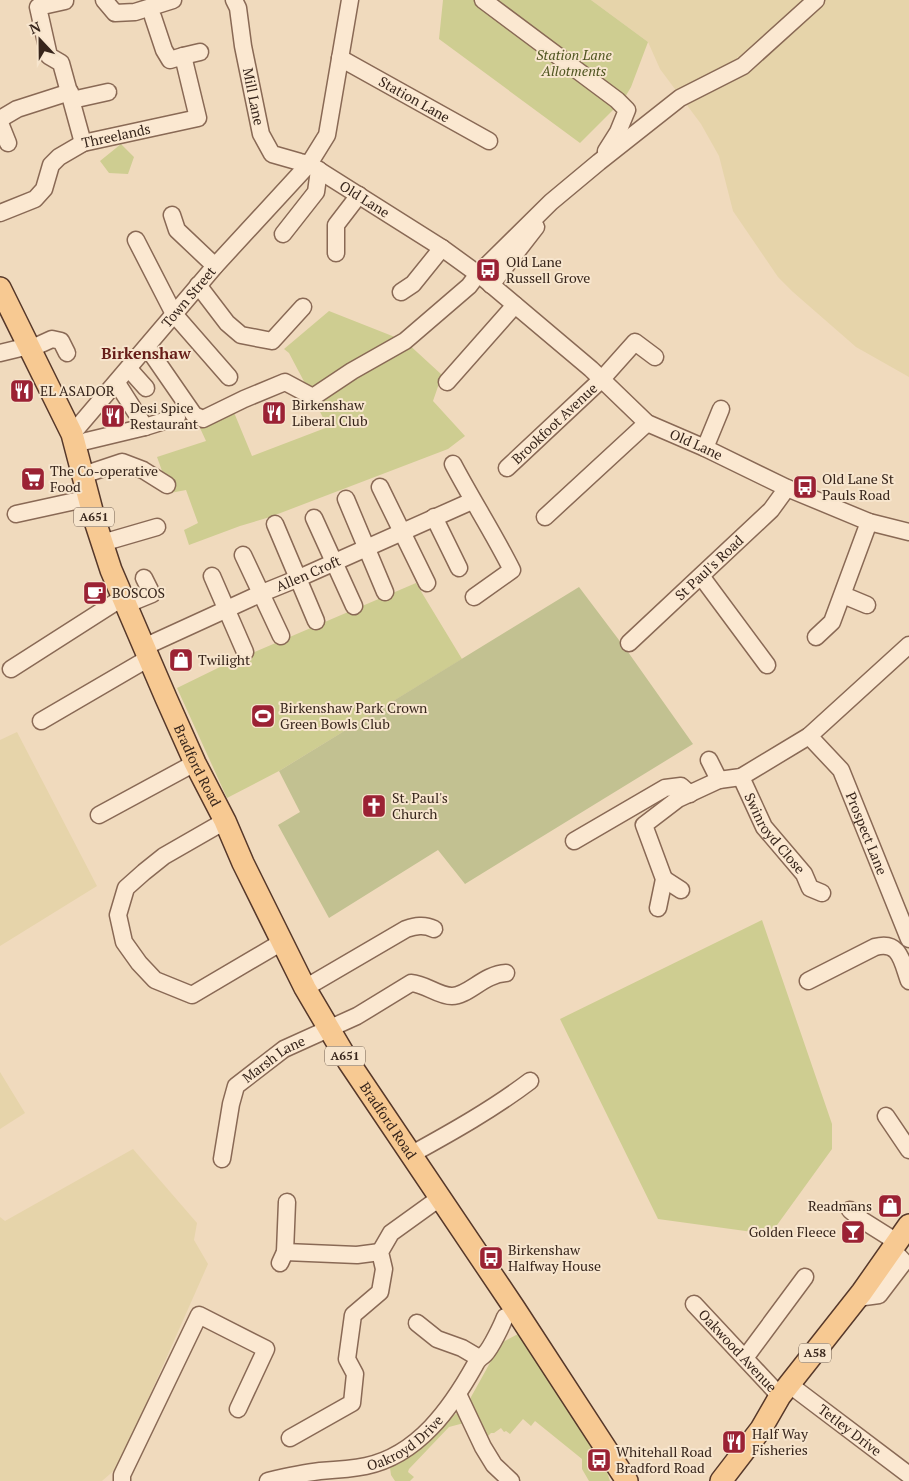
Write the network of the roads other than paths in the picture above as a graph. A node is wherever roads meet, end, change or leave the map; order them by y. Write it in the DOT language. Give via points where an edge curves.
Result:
graph roads {
  1 [pos="104,0"];
  2 [pos="173,0"];
  3 [pos="234,0"];
  4 [pos="350,0"];
  5 [pos="483,0"];
  6 [pos="816,0"];
  7 [pos="65,1"];
  8 [pos="153,17"];
  9 [pos="200,52"];
  10 [pos="176,58"];
  11 [pos="340,58"];
  12 [pos="108,92"];
  13 [pos="71,96"];
  14 [pos="0,119"];
  15 [pos="0,123"];
  16 [pos="489,141"];
  17 [pos="8,143"];
  18 [pos="83,143"];
  19 [pos="599,162"];
  20 [pos="314,167"];
  21 [pos="579,190"];
  22 [pos="359,195"];
  23 [pos="0,213"];
  24 [pos="172,214"];
  25 [pos="283,234"];
  26 [pos="136,240"];
  27 [pos="442,248"];
  28 [pos="336,253"];
  29 [pos="215,266"];
  30 [pos="478,274"];
  31 [pos="198,285"];
  32 [pos="492,285"];
  33 [pos="0,288"];
  34 [pos="401,292"];
  35 [pos="516,304"];
  36 [pos="303,307"];
  37 [pos="174,314"];
  38 [pos="30,347"];
  39 [pos="147,347"];
  40 [pos="0,353"];
  41 [pos="67,353"];
  42 [pos="655,357"];
  43 [pos="129,369"];
  44 [pos="229,377"];
  45 [pos="602,379"];
  46 [pos="447,382"];
  47 [pos="117,383"];
  48 [pos="146,388"];
  49 [pos="721,409"];
  50 [pos="186,416"];
  51 [pos="647,423"];
  52 [pos="145,427"];
  53 [pos="73,439"];
  54 [pos="705,448"];
  55 [pos="454,464"];
  56 [pos="507,468"];
  57 [pos="83,475"];
  58 [pos="167,486"];
  59 [pos="380,487"];
  60 [pos="787,488"];
  61 [pos="89,498"];
  62 [pos="346,499"];
  63 [pos="472,501"];
  64 [pos="16,514"];
  65 [pos="434,517"];
  66 [pos="545,517"];
  67 [pos="314,518"];
  68 [pos="870,522"];
  69 [pos="275,524"];
  70 [pos="158,527"];
  71 [pos="401,532"];
  72 [pos="909,532"];
  73 [pos="102,543"];
  74 [pos="367,548"];
  75 [pos="243,555"];
  76 [pos="334,562"];
  77 [pos="459,568"];
  78 [pos="212,576"];
  79 [pos="701,576"];
  80 [pos="144,578"];
  81 [pos="299,578"];
  82 [pos="427,583"];
  83 [pos="385,592"];
  84 [pos="262,593"];
  85 [pos="843,595"];
  86 [pos="474,597"];
  87 [pos="124,602"];
  88 [pos="354,606"];
  89 [pos="867,606"];
  90 [pos="226,609"];
  91 [pos="316,621"];
  92 [pos="281,636"];
  93 [pos="816,637"];
  94 [pos="628,643"];
  95 [pos="909,645"];
  96 [pos="146,652"];
  97 [pos="244,652"];
  98 [pos="767,665"];
  99 [pos="11,668"];
  100 [pos="41,721"];
  101 [pos="809,736"];
  102 [pos="710,760"];
  103 [pos="195,763"];
  104 [pos="741,777"];
  105 [pos="719,780"];
  106 [pos="690,794"];
  107 [pos="99,815"];
  108 [pos="225,821"];
  109 [pos="574,841"];
  110 [pos="664,878"];
  111 [pos="681,890"];
  112 [pos="812,894"];
  113 [pos="658,908"];
  114 [pos="434,929"];
  115 [pos="909,939"];
  116 [pos="282,942"];
  117 [pos="506,973"];
  118 [pos="808,981"];
  119 [pos="909,981"];
  120 [pos="304,988"];
  121 [pos="328,1030"];
  122 [pos="530,1081"];
  123 [pos="886,1116"];
  124 [pos="909,1150"];
  125 [pos="412,1154"];
  126 [pos="222,1158"];
  127 [pos="440,1198"];
  128 [pos="287,1202"];
  129 [pos="850,1210"];
  130 [pos="909,1225"];
  131 [pos="894,1246"];
  132 [pos="380,1252"];
  133 [pos="805,1277"];
  134 [pos="694,1304"];
  135 [pos="510,1313"];
  136 [pos="417,1324"];
  137 [pos="478,1358"];
  138 [pos="746,1358"];
  139 [pos="785,1391"];
  140 [pos="458,1394"];
  141 [pos="238,1409"];
  142 [pos="290,1438"];
  143 [pos="909,1475"];
  144 [pos="320,1476"];
  145 [pos="122,1481"];
  146 [pos="268,1481"];
  147 [pos="511,1481"];
  148 [pos="627,1481"];
  149 [pos="721,1481"];
  1 -- 2 [label="street" via="115,13 135,12"];
  3 -- 20 [label="street, Mill Lane" via="261,134 272,154"];
  4 -- 11 [label="street"];
  5 -- 19 [label="street" via="627,110 618,132"];
  6 -- 19 [label="street" via="743,66 680,98"];
  7 -- 13 [label="street" via="38,7 49,56 61,63"];
  8 -- 10 [label="street" via="164,50"];
  9 -- 10 [label="street"];
  10 -- 18 [label="street, Threelands" via="198,118"];
  11 -- 16 [label="street, Station Lane"];
  11 -- 20 [label="street" via="326,135"];
  12 -- 13 [label="street"];
  13 -- 14 [label="street" via="16,109"];
  13 -- 18 [label="street"];
  15 -- 17 [label="street"];
  18 -- 23 [label="street, Threelands" via="59,157 51,166 44,189 35,199"];
  19 -- 30 [label="street" via="551,202"];
  20 -- 22 [label="street, Old Lane"];
  20 -- 25 [label="street" via="316,192"];
  20 -- 29 [label="street, Town Street"];
  21 -- 32 [label="street" via="536,228"];
  22 -- 27 [label="street, Old Lane"];
  22 -- 28 [label="street" via="336,225"];
  24 -- 29 [label="street" via="177,230"];
  26 -- 37 [label="street"];
  27 -- 30 [label="street, Old Lane"];
  27 -- 34 [label="street" via="413,284"];
  29 -- 31 [label="street, Town Street"];
  30 -- 32 [label="street, Old Lane"];
  30 -- 50 [label="street" via="469,286 405,341 313,397 285,382 203,419"];
  31 -- 36 [label="street" via="227,323 241,335 272,341"];
  31 -- 37 [label="street, Town Street"];
  32 -- 35 [label="street, Old Lane"];
  33 -- 38 [label="main road, Bradford Road / A651"];
  35 -- 45 [label="street, Old Lane"];
  35 -- 46 [label="street"];
  37 -- 39 [label="street, Town Street"];
  37 -- 44 [label="street"];
  38 -- 40 [label="street"];
  38 -- 41 [label="street" via="52,340 61,341"];
  38 -- 53 [label="main road, Bradford Road / A651"];
  39 -- 43 [label="street, Town Street"];
  39 -- 50 [label="street"];
  42 -- 45 [label="street, Brookfoot Avenue" via="635,342"];
  43 -- 47 [label="street, Town Street"];
  43 -- 48 [label="street"];
  45 -- 51 [label="street, Old Lane"];
  45 -- 56 [label="street, Brookfoot Avenue"];
  47 -- 52 [label="street"];
  47 -- 53 [label="street, Town Street"];
  49 -- 54 [label="street"];
  50 -- 52 [label="street"];
  51 -- 54 [label="street, Old Lane"];
  51 -- 66 [label="street"];
  52 -- 53 [label="street"];
  53 -- 57 [label="main road, Bradford Road / A651"];
  54 -- 60 [label="street, Old Lane"];
  55 -- 63 [label="street"];
  57 -- 58 [label="street" via="122,462 143,470"];
  57 -- 61 [label="main road, Bradford Road / A651"];
  59 -- 71 [label="street"];
  60 -- 68 [label="street, Old Lane"];
  60 -- 79 [label="street, St Paul's Road" via="771,510"];
  61 -- 64 [label="street"];
  61 -- 73 [label="main road, Bradford Road / A651"];
  62 -- 74 [label="street"];
  63 -- 65 [label="street, Allen Croft"];
  63 -- 86 [label="street" via="512,570"];
  65 -- 71 [label="street, Allen Croft"];
  65 -- 77 [label="street"];
  67 -- 76 [label="street"];
  68 -- 72 [label="street, Old Lane"];
  68 -- 85 [label="street"];
  69 -- 81 [label="street"];
  70 -- 73 [label="street"];
  71 -- 74 [label="street, Allen Croft"];
  71 -- 82 [label="street"];
  73 -- 87 [label="main road, Bradford Road / A651"];
  74 -- 76 [label="street, Allen Croft"];
  74 -- 83 [label="street"];
  75 -- 84 [label="street"];
  76 -- 81 [label="street, Allen Croft"];
  76 -- 88 [label="street"];
  78 -- 90 [label="street"];
  79 -- 94 [label="street, St Paul's Road"];
  79 -- 98 [label="street"];
  80 -- 87 [label="street" via="152,594"];
  81 -- 84 [label="street, Allen Croft"];
  81 -- 91 [label="street"];
  84 -- 90 [label="street, Allen Croft"];
  84 -- 92 [label="street"];
  85 -- 89 [label="street"];
  85 -- 93 [label="street" via="832,622"];
  87 -- 96 [label="main road, Bradford Road / A651"];
  87 -- 99 [label="street"];
  90 -- 96 [label="street, Allen Croft"];
  90 -- 97 [label="street"];
  95 -- 101 [label="street"];
  96 -- 100 [label="street"];
  96 -- 103 [label="main road, Bradford Road / A651"];
  101 -- 104 [label="street"];
  101 -- 115 [label="street, Prospect Lane" via="841,770"];
  102 -- 105 [label="street"];
  103 -- 107 [label="street"];
  103 -- 108 [label="main road, Bradford Road / A651"];
  104 -- 105 [label="street"];
  104 -- 112 [label="street, Swinroyd Close" via="764,827 804,874"];
  105 -- 106 [label="street"];
  106 -- 109 [label="street" via="681,786 664,788"];
  106 -- 110 [label="street" via="678,799 644,825"];
  108 -- 116 [label="main road, Bradford Road / A651"];
  108 -- 116 [label="street" via="164,856 126,888 118,915 124,942 155,980 192,995"];
  110 -- 111 [label="street"];
  110 -- 113 [label="street"];
  114 -- 120 [label="street" via="418,926 406,930"];
  116 -- 120 [label="main road, Bradford Road / A651"];
  117 -- 121 [label="street, Marsh Lane" via="497,974 454,996 411,983"];
  118 -- 119 [label="street" via="885,944 898,953"];
  120 -- 121 [label="main road, Bradford Road / A651"];
  121 -- 125 [label="main road, Bradford Road / A651"];
  121 -- 126 [label="street, Marsh Lane" via="284,1049 236,1086"];
  122 -- 125 [label="street" via="511,1096"];
  123 -- 124 [label="street"];
  125 -- 127 [label="main road, Bradford Road / A651"];
  127 -- 132 [label="street" via="392,1233"];
  127 -- 135 [label="main road, Bradford Road / A651"];
  128 -- 132 [label="street" via="282,1258"];
  129 -- 131 [label="street"];
  130 -- 131 [label="main road, A58"];
  131 -- 139 [label="main road, A58"];
  132 -- 142 [label="street" via="384,1270 380,1292 353,1315 347,1359 355,1374 352,1403"];
  133 -- 138 [label="street"];
  134 -- 138 [label="street, Oakwood Avenue"];
  135 -- 137 [label="street, Oakroyd Drive" via="489,1330 477,1350"];
  135 -- 148 [label="main road, Bradford Road / A651"];
  136 -- 137 [label="street" via="437,1339"];
  137 -- 140 [label="street, Oakroyd Drive"];
  138 -- 139 [label="street, Oakwood Avenue"];
  139 -- 143 [label="street, Tetley Drive"];
  139 -- 149 [label="main road, A58"];
  140 -- 144 [label="street, Oakroyd Drive" via="427,1432 390,1458"];
  140 -- 147 [label="street" via="482,1447 494,1465"];
  141 -- 145 [label="street" via="266,1349 199,1315 122,1475"];
  144 -- 146 [label="street, Oakroyd Drive"];
}
